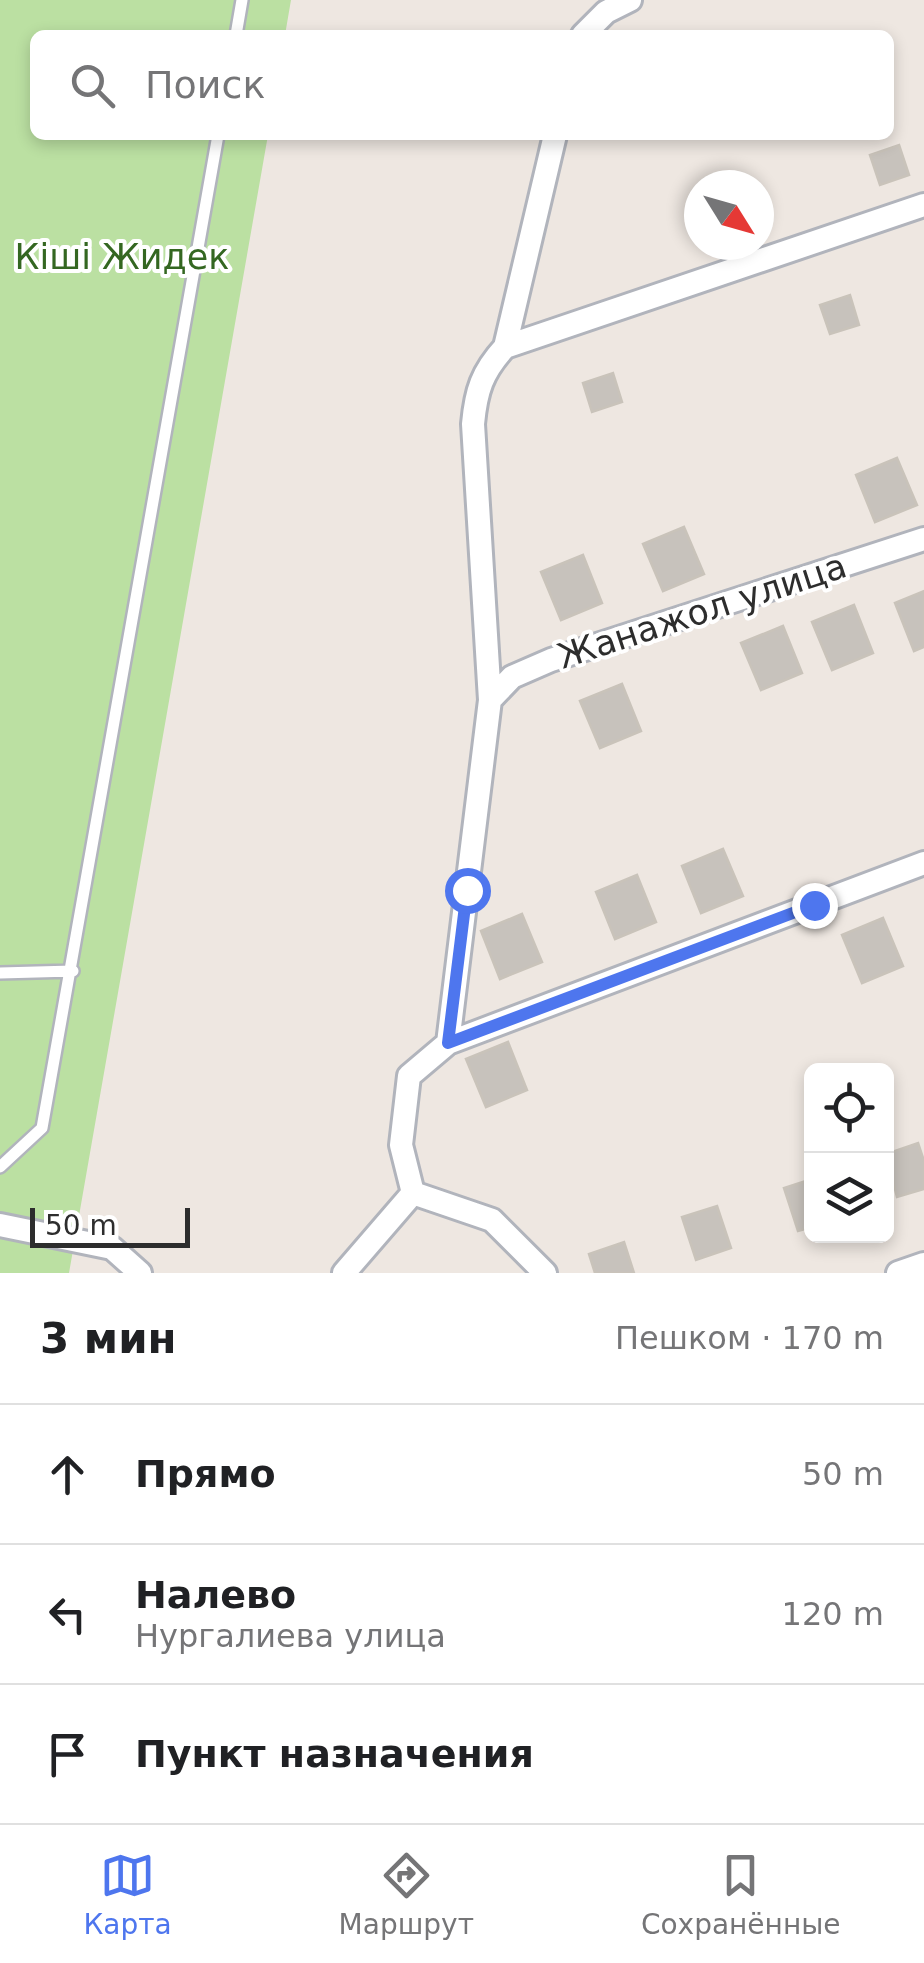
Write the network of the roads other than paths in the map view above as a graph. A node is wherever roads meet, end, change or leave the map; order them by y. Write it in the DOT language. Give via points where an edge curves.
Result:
graph roads {
  1 [pos="242,0"];
  2 [pos="630,0"];
  3 [pos="237,30"];
  4 [pos="588,30"];
  5 [pos="217,140"];
  6 [pos="553,140"];
  7 [pos="924,205"];
  8 [pos="505,347"];
  9 [pos="924,539"];
  10 [pos="490,700"];
  11 [pos="924,864"];
  12 [pos="72,971"];
  13 [pos="0,972"];
  14 [pos="448,1043"];
  15 [pos="0,1166"];
  16 [pos="413,1193"];
  17 [pos="0,1225"];
  18 [pos="924,1264"];
  19 [pos="140,1273"];
  20 [pos="344,1273"];
  21 [pos="545,1273"];
  22 [pos="898,1273"];
  1 -- 3 [label="lane"];
  2 -- 4 [label="street"];
  5 -- 12 [label="lane"];
  6 -- 8 [label="street"];
  7 -- 8 [label="street"];
  8 -- 10 [label="street" via="486,368 473,424"];
  9 -- 10 [label="street, Жанажол улица" via="551,660 512,677"];
  10 -- 14 [label="street"];
  11 -- 14 [label="street"];
  12 -- 13 [label="lane"];
  12 -- 15 [label="lane" via="42,1128"];
  14 -- 16 [label="street" via="409,1076 401,1145"];
  16 -- 20 [label="street"];
  16 -- 21 [label="street" via="492,1220"];
  17 -- 19 [label="street" via="112,1248"];
  18 -- 22 [label="street"];
}
